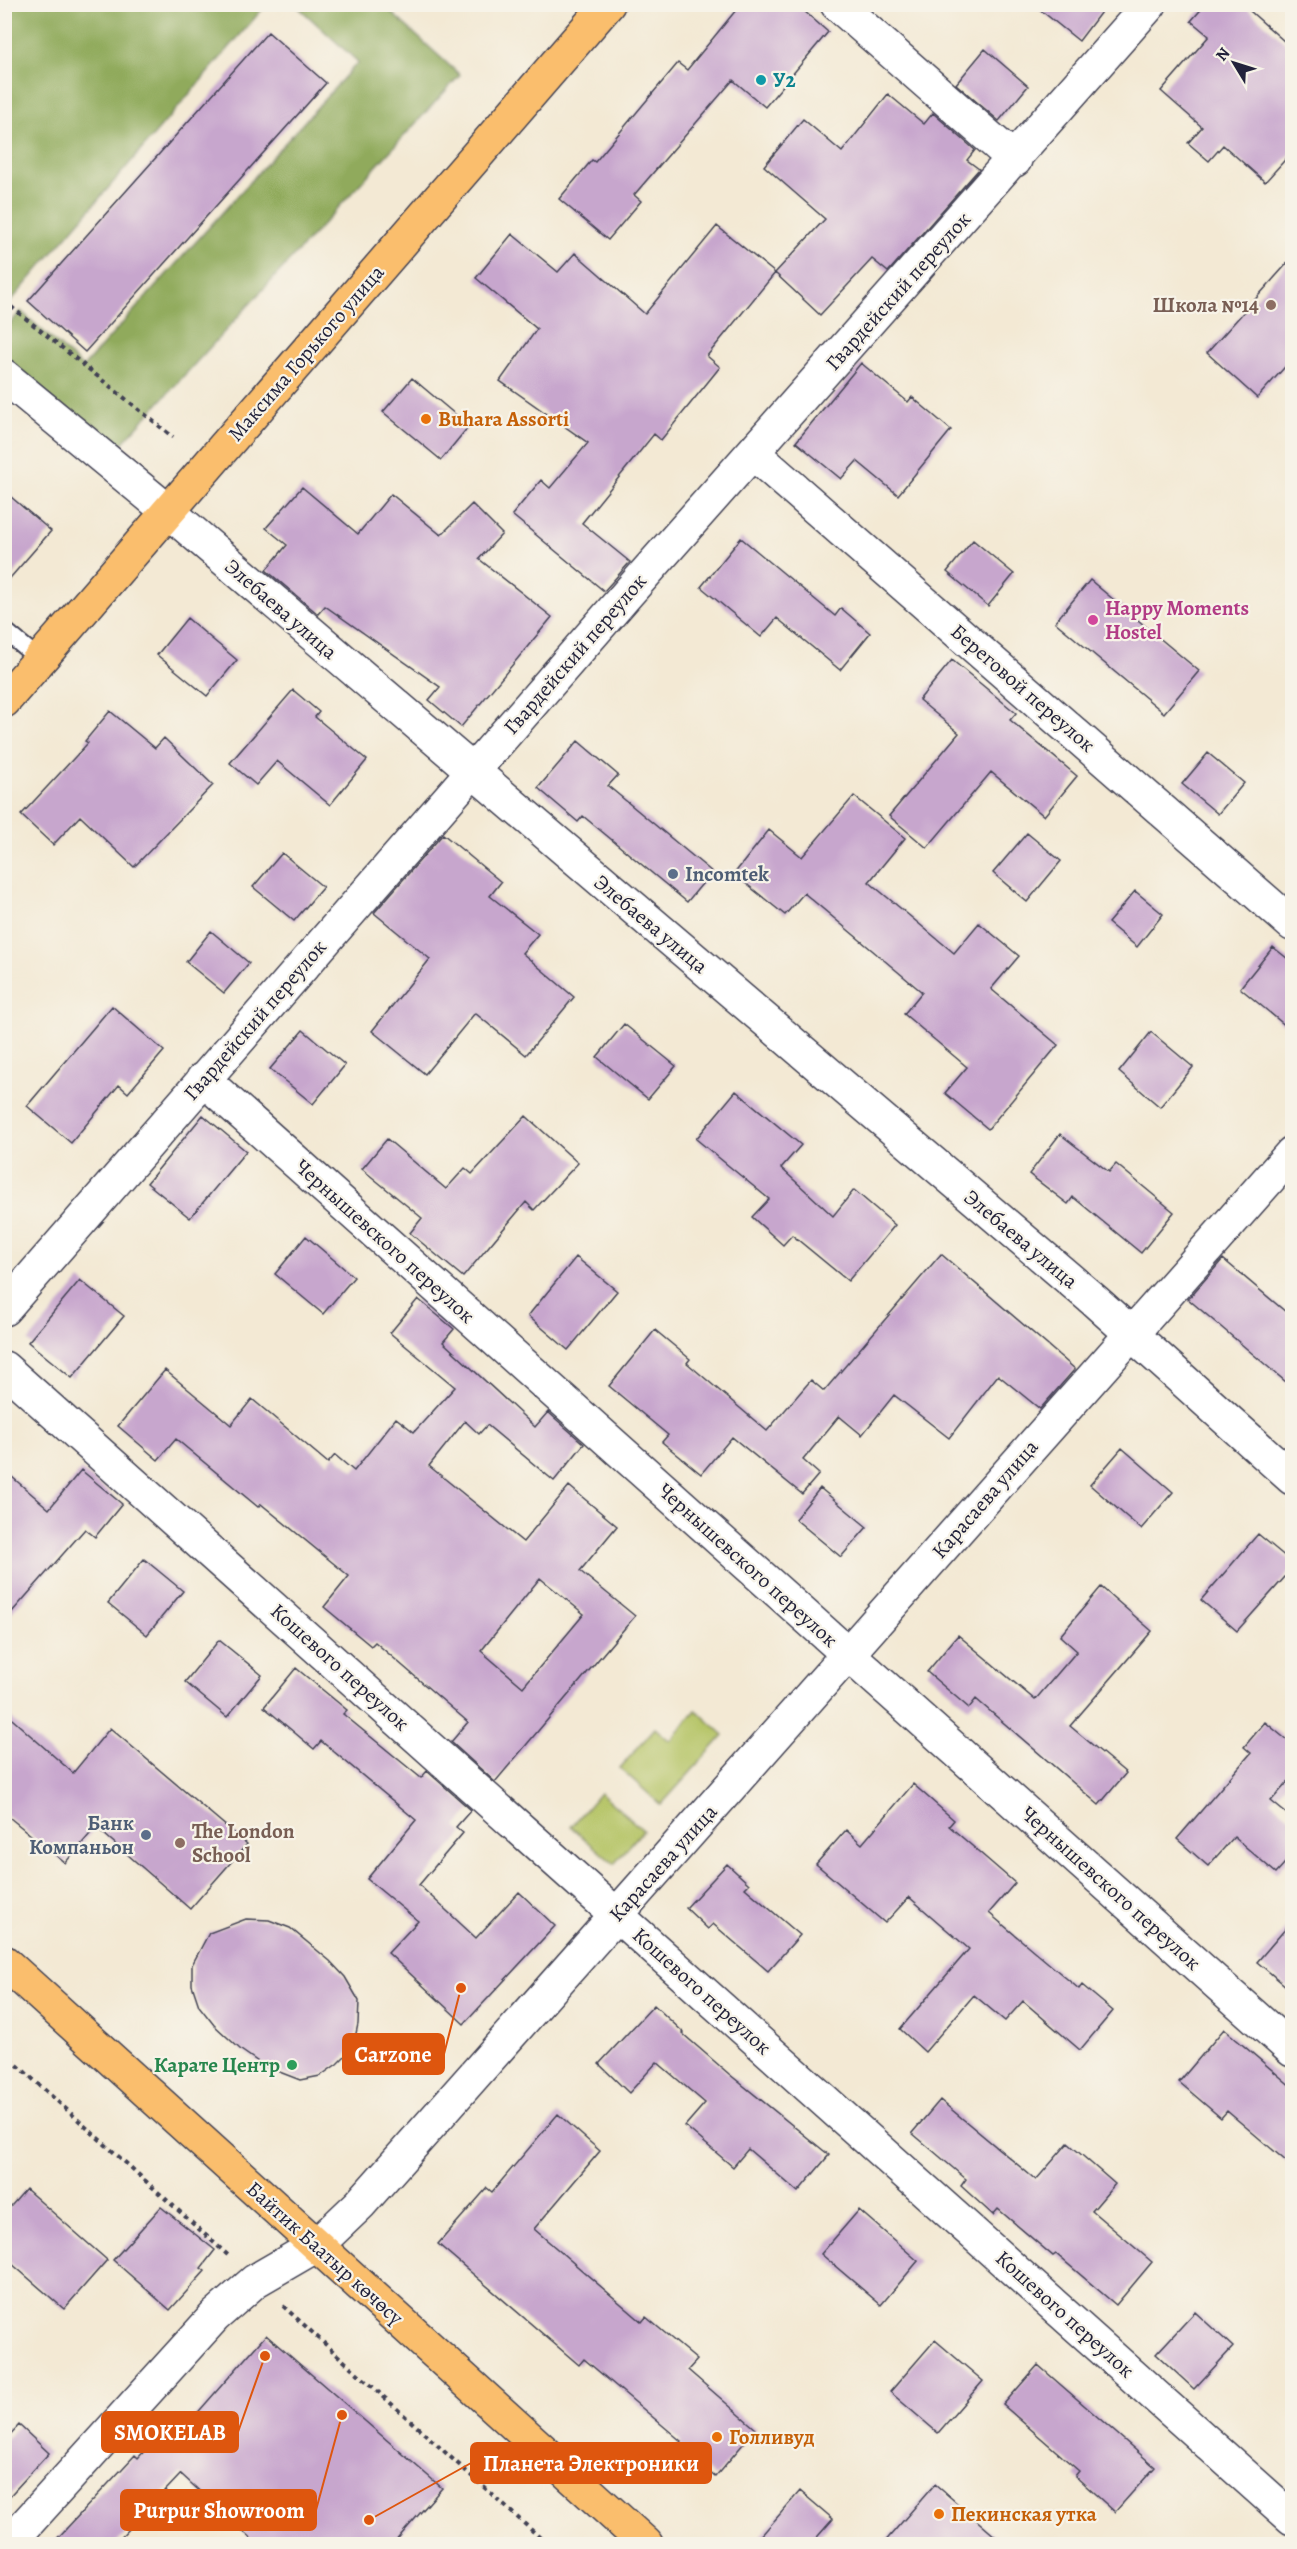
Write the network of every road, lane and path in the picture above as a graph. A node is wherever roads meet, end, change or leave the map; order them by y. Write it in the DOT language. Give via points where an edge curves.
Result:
graph roads {
  1 [pos="608,4"];
  2 [pos="837,4"];
  3 [pos="1150,4"];
  4 [pos="1015,160"];
  5 [pos="4,301"];
  6 [pos="4,376"];
  7 [pos="172,437"];
  8 [pos="753,453"];
  9 [pos="169,512"];
  10 [pos="4,630"];
  11 [pos="40,660"];
  12 [pos="4,701"];
  13 [pos="472,772"];
  14 [pos="1293,924"];
  15 [pos="203,1079"];
  16 [pos="1293,1153"];
  17 [pos="4,1309"];
  18 [pos="1131,1332"];
  19 [pos="4,1368"];
  20 [pos="1293,1478"];
  21 [pos="848,1654"];
  22 [pos="618,1915"];
  23 [pos="4,1962"];
  24 [pos="1293,2050"];
  25 [pos="317,2245"];
  26 [pos="1293,2518"];
  27 [pos="8,2544"];
  28 [pos="646,2544"];
  1 -- 9 [label="main road, Максима Горького улица"];
  2 -- 4 [label="street"];
  3 -- 4 [label="street, Гвардейский переулок"];
  4 -- 8 [label="street, Гвардейский переулок"];
  5 -- 7 [label="path"];
  6 -- 9 [label="street, Элебаева улица"];
  8 -- 13 [label="street, Гвардейский переулок"];
  8 -- 14 [label="street, Береговой переулок"];
  9 -- 11 [label="main road, Максима Горького улица"];
  9 -- 13 [label="street, Элебаева улица"];
  10 -- 11 [label="lane"];
  11 -- 12 [label="main road, Максима Горького улица"];
  13 -- 15 [label="street, Гвардейский переулок"];
  13 -- 18 [label="street, Элебаева улица"];
  15 -- 17 [label="street, Гвардейский переулок"];
  15 -- 21 [label="street, Чернышевского переулок"];
  16 -- 18 [label="street, Карасаева улица"];
  18 -- 20 [label="street, Элебаева улица"];
  18 -- 21 [label="street, Карасаева улица"];
  19 -- 22 [label="street, Кошевого переулок"];
  21 -- 22 [label="street, Карасаева улица"];
  21 -- 24 [label="street, Чернышевского переулок"];
  22 -- 25 [label="street, Карасаева улица" via="360,2204"];
  22 -- 26 [label="street, Кошевого переулок"];
  23 -- 25 [label="main road, Байтик Баатыр көчөсү"];
  25 -- 27 [label="street, Карасаева улица" via="255,2281 215,2316"];
  25 -- 28 [label="main road, Байтик Баатыр көчөсү"];
}
